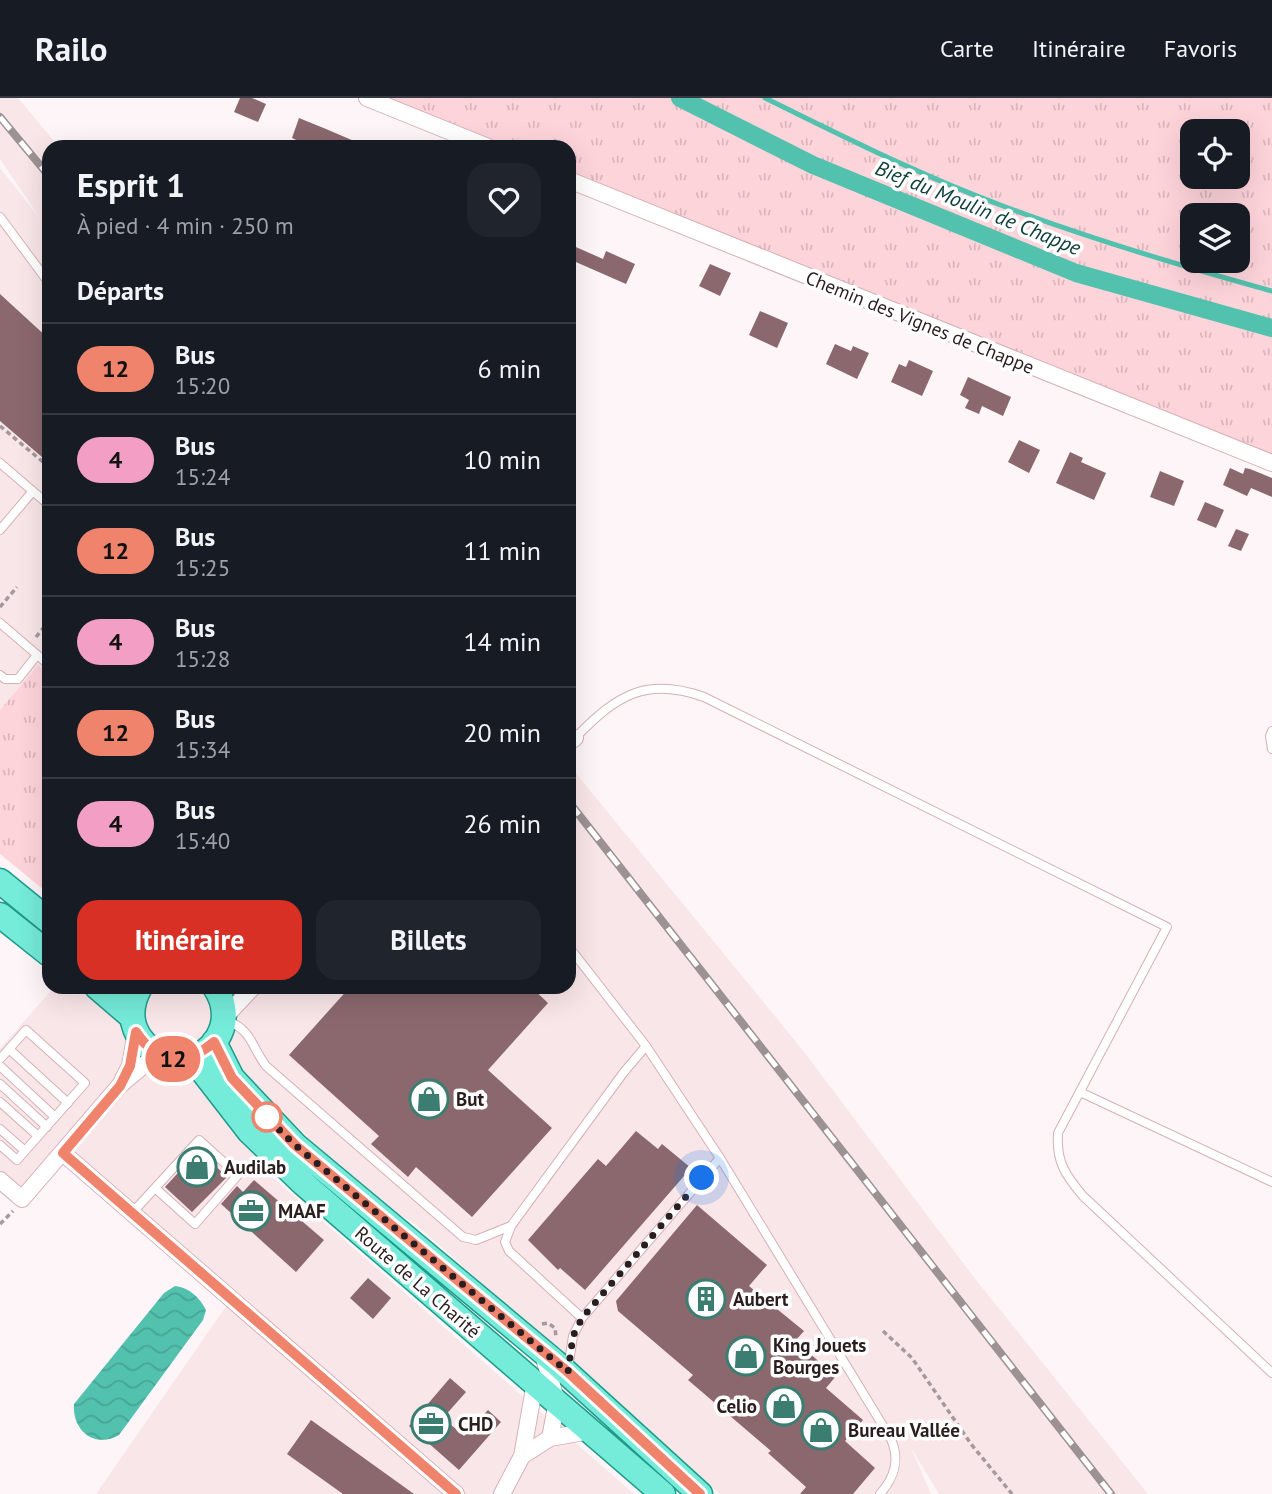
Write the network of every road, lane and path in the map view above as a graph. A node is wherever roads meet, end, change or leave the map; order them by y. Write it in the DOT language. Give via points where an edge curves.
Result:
graph roads {
  1 [pos="367,98"];
  2 [pos="471,140"];
  3 [pos="576,183"];
  4 [pos="0,216"];
  5 [pos="42,273"];
  6 [pos="0,425"];
  7 [pos="42,461"];
  8 [pos="0,463"];
  9 [pos="1272,463"];
  10 [pos="33,491"];
  11 [pos="42,499"];
  12 [pos="0,530"];
  13 [pos="17,587"];
  14 [pos="0,607"];
  15 [pos="0,623"];
  16 [pos="37,655"];
  17 [pos="42,660"];
  18 [pos="2,680"];
  19 [pos="1272,731"];
  20 [pos="576,736"];
  21 [pos="1272,749"];
  22 [pos="0,881"];
  23 [pos="0,915"];
  24 [pos="42,915"];
  25 [pos="42,948"];
  26 [pos="576,956"];
  27 [pos="104,994"];
  28 [pos="137,994"];
  29 [pos="220,994"];
  30 [pos="246,994"];
  31 [pos="224,1018"];
  32 [pos="134,1024"];
  33 [pos="214,1042"];
  34 [pos="646,1046"];
  35 [pos="9,1049"];
  36 [pos="156,1054"];
  37 [pos="187,1058"];
  38 [pos="0,1059"];
  39 [pos="0,1066"];
  40 [pos="0,1084"];
  41 [pos="120,1086"];
  42 [pos="1080,1092"];
  43 [pos="0,1102"];
  44 [pos="68,1103"];
  45 [pos="55,1117"];
  46 [pos="47,1127"];
  47 [pos="0,1129"];
  48 [pos="38,1136"];
  49 [pos="0,1145"];
  50 [pos="25,1151"];
  51 [pos="63,1153"];
  52 [pos="720,1158"];
  53 [pos="0,1180"];
  54 [pos="1272,1182"];
  55 [pos="156,1188"];
  56 [pos="132,1213"];
  57 [pos="8,1218"];
  58 [pos="0,1224"];
  59 [pos="511,1226"];
  60 [pos="582,1318"];
  61 [pos="883,1331"];
  62 [pos="1272,1373"];
  63 [pos="553,1386"];
  64 [pos="590,1431"];
  65 [pos="550,1438"];
  66 [pos="522,1456"];
  67 [pos="456,1494"];
  68 [pos="502,1494"];
  69 [pos="663,1494"];
  70 [pos="685,1494"];
  71 [pos="699,1494"];
  72 [pos="880,1494"];
  73 [pos="1012,1494"];
  1 -- 2 [label="street"];
  3 -- 9 [label="street, Chemin des Vignes de Chappe"];
  4 -- 5 [label="lane"];
  6 -- 7 [label="path"];
  8 -- 10 [label="lane"];
  10 -- 11 [label="lane"];
  10 -- 12 [label="lane"];
  13 -- 14 [label="path"];
  15 -- 16 [label="lane"];
  16 -- 17 [label="lane"];
  16 -- 18 [label="lane" via="18,679"];
  19 -- 21 [label="lane"];
  20 -- 42 [label="lane" via="627,696 650,688 677,687 1167,927"];
  22 -- 24 [label="main road"];
  23 -- 25 [label="main road"];
  26 -- 34 [label="lane"];
  27 -- 32 [label="main road"];
  28 -- 32 [label="main road" via="132,1006"];
  29 -- 31 [label="main road"];
  30 -- 31 [label="street"];
  31 -- 33 [label="main road"];
  31 -- 59 [label="lane" via="252,1037 266,1066 463,1237 476,1240"];
  32 -- 36 [label="main road" via="144,1044"];
  32 -- 41 [label="street" via="130,1066"];
  33 -- 37 [label="main road"];
  33 -- 63 [label="main road, Route de La Charité" via="240,1089 295,1145 541,1350"];
  34 -- 52 [label="lane"];
  34 -- 59 [label="lane"];
  35 -- 38 [label="lane"];
  35 -- 44 [label="lane"];
  35 -- 44 [label="lane" via="26,1030 85,1083"];
  36 -- 37 [label="main road"];
  36 -- 41 [label="street"];
  37 -- 63 [label="main road, Route de La Charité" via="263,1146"];
  39 -- 45 [label="lane"];
  40 -- 46 [label="lane"];
  41 -- 51 [label="street"];
  42 -- 54 [label="lane"];
  42 -- 62 [label="lane" via="1058,1133 1056,1153 1065,1174"];
  43 -- 48 [label="lane"];
  44 -- 45 [label="lane"];
  45 -- 46 [label="lane"];
  46 -- 48 [label="lane"];
  47 -- 50 [label="lane"];
  48 -- 50 [label="lane"];
  49 -- 50 [label="lane" via="17,1160"];
  51 -- 53 [label="street" via="22,1199"];
  51 -- 56 [label="street"];
  52 -- 60 [label="lane"];
  52 -- 72 [label="lane" via="891,1439 898,1454 896,1465"];
  55 -- 55 [label="lane" via="199,1140 239,1175 195,1224"];
  55 -- 56 [label="lane"];
  56 -- 67 [label="street"];
  57 -- 58 [label="path"];
  59 -- 60 [label="lane" via="505,1242 509,1251"];
  60 -- 63 [label="lane"];
  61 -- 73 [label="path" via="912,1358"];
  63 -- 64 [label="main road, Route de La Charité"];
  63 -- 65 [label="street"];
  63 -- 66 [label="street"];
  63 -- 70 [label="main road" via="566,1392"];
  63 -- 71 [label="main road, Route de La Charité"];
  64 -- 65 [label="street"];
  64 -- 69 [label="main road, Route de La Charité"];
  65 -- 66 [label="street"];
  66 -- 68 [label="street"];
}
